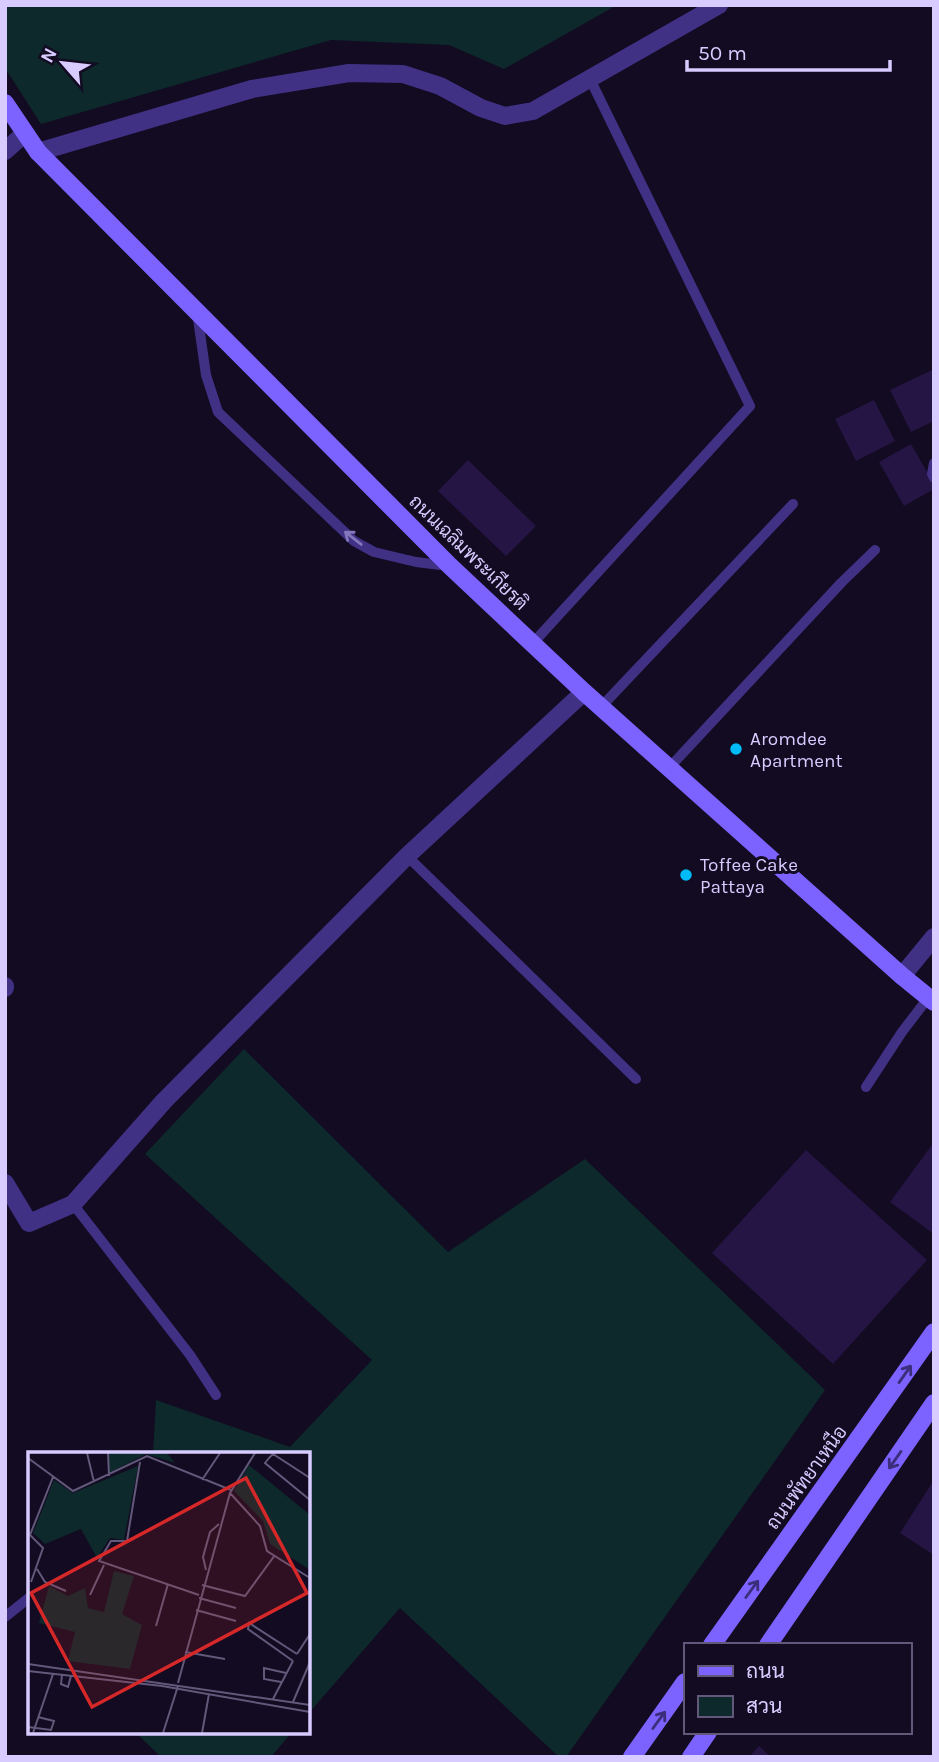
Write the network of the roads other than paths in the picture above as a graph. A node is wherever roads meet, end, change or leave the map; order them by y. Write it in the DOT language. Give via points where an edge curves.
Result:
graph roads {
  1 [pos="719,5"];
  2 [pos="590,79"];
  3 [pos="5,103"];
  4 [pos="24,133"];
  5 [pos="5,151"];
  6 [pos="38,152"];
  7 [pos="197,312"];
  8 [pos="934,463"];
  9 [pos="934,478"];
  10 [pos="793,504"];
  11 [pos="875,550"];
  12 [pos="450,566"];
  13 [pos="533,643"];
  14 [pos="584,692"];
  15 [pos="601,707"];
  16 [pos="669,768"];
  17 [pos="407,856"];
  18 [pos="934,937"];
  19 [pos="902,976"];
  20 [pos="931,1000"];
  21 [pos="636,1079"];
  22 [pos="866,1087"];
  23 [pos="5,1184"];
  24 [pos="73,1204"];
  25 [pos="934,1332"];
  26 [pos="216,1395"];
  27 [pos="934,1403"];
  28 [pos="28,1599"];
  29 [pos="5,1617"];
  30 [pos="713,1643"];
  31 [pos="769,1643"];
  32 [pos="684,1683"];
  33 [pos="707,1734"];
  34 [pos="632,1757"];
  35 [pos="691,1757"];
  1 -- 2 [label="street"];
  2 -- 6 [label="street" via="533,111 505,116 403,74 349,73 252,89"];
  2 -- 13 [label="lane" via="750,406"];
  3 -- 4 [label="street, ถนนเฉลิมพระเกียรติ"];
  4 -- 5 [label="street"];
  4 -- 6 [label="street, ถนนเฉลิมพระเกียรติ"];
  6 -- 7 [label="street, ถนนเฉลิมพระเกียรติ"];
  7 -- 12 [label="street, ถนนเฉลิมพระเกียรติ"];
  12 -- 7 [label="lane, one-way" via="384,554 354,541 218,412 206,375"];
  8 -- 9 [label="lane"];
  10 -- 15 [label="lane"];
  11 -- 16 [label="lane"];
  12 -- 13 [label="street, ถนนเฉลิมพระเกียรติ"];
  13 -- 14 [label="street, ถนนเฉลิมพระเกียรติ"];
  14 -- 15 [label="street, ถนนเฉลิมพระเกียรติ"];
  14 -- 17 [label="street"];
  15 -- 16 [label="street, ถนนเฉลิมพระเกียรติ"];
  16 -- 19 [label="street, ถนนเฉลิมพระเกียรติ"];
  17 -- 21 [label="lane"];
  17 -- 24 [label="street" via="164,1101"];
  18 -- 19 [label="street"];
  19 -- 20 [label="street, ถนนเฉลิมพระเกียรติ"];
  20 -- 22 [label="lane" via="902,1032"];
  23 -- 24 [label="street" via="29,1223"];
  24 -- 26 [label="lane" via="190,1354"];
  30 -- 25 [label="street, ถนนพัทยาเหนือ, one-way"];
  27 -- 31 [label="street, one-way"];
  28 -- 29 [label="lane"];
  34 -- 32 [label="street, one-way"];
  33 -- 35 [label="street"];
}
